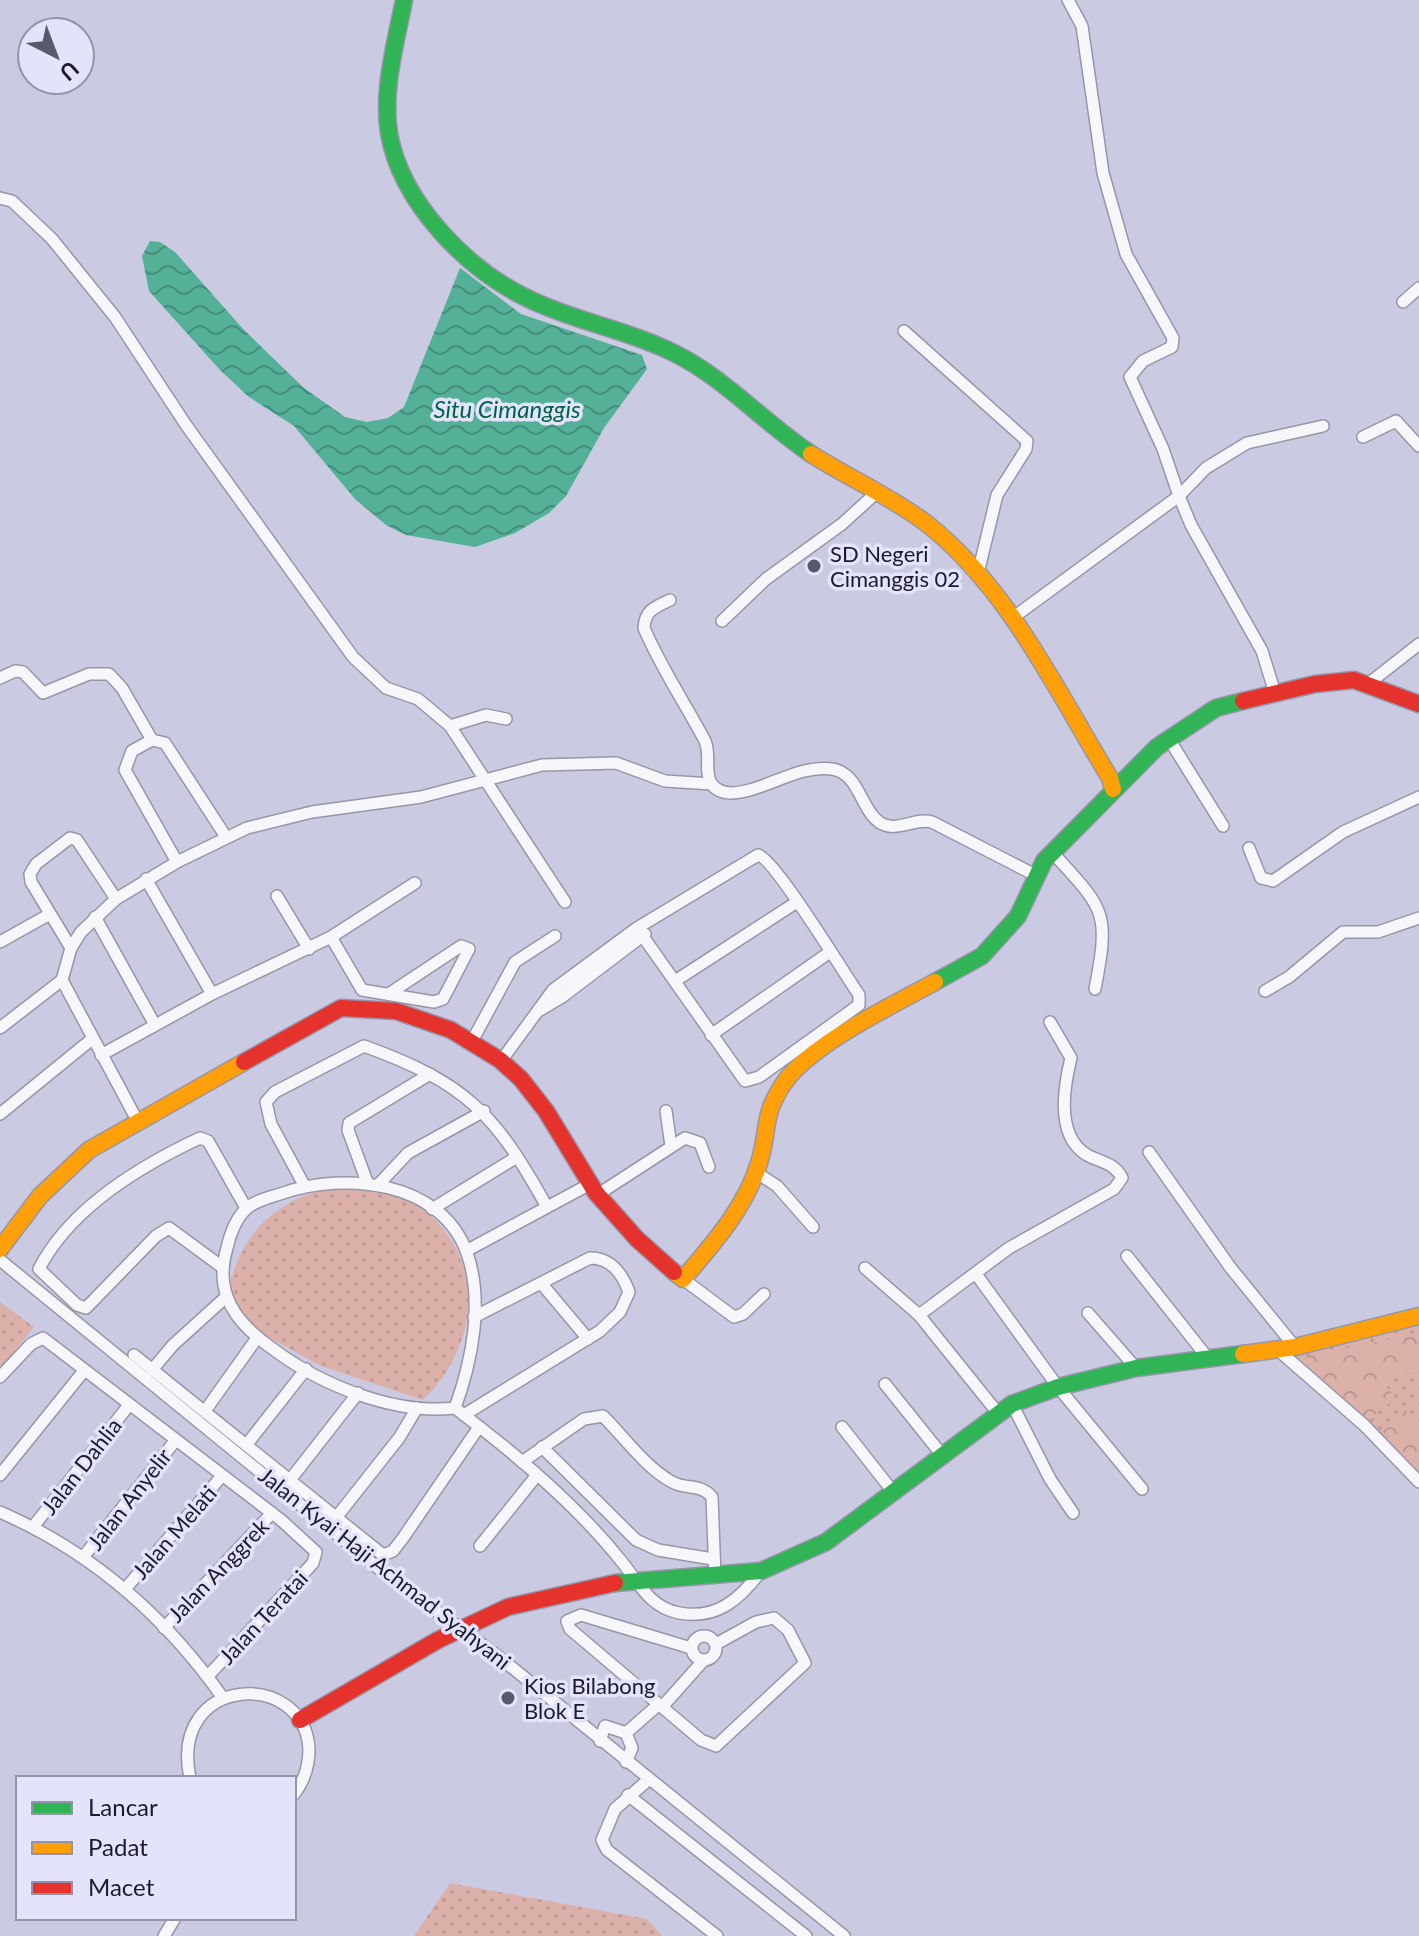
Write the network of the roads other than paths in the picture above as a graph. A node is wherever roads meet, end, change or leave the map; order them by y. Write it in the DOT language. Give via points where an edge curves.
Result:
graph roads {
  1 [pos="404,0"];
  2 [pos="1068,0"];
  3 [pos="0,198"];
  4 [pos="1419,288"];
  5 [pos="1403,302"];
  6 [pos="904,331"];
  7 [pos="1323,426"];
  8 [pos="1363,437"];
  9 [pos="1419,446"];
  10 [pos="876,493"];
  11 [pos="1179,496"];
  12 [pos="978,573"];
  13 [pos="670,600"];
  14 [pos="1011,619"];
  15 [pos="722,621"];
  16 [pos="1419,644"];
  17 [pos="0,678"];
  18 [pos="1368,684"];
  19 [pos="1275,693"];
  20 [pos="1419,704"];
  21 [pos="506,719"];
  22 [pos="450,726"];
  23 [pos="1169,739"];
  24 [pos="156,740"];
  25 [pos="483,779"];
  26 [pos="712,784"];
  27 [pos="1113,789"];
  28 [pos="1419,797"];
  29 [pos="1223,826"];
  30 [pos="226,837"];
  31 [pos="1249,848"];
  32 [pos="1052,852"];
  33 [pos="177,862"];
  34 [pos="1035,875"];
  35 [pos="146,879"];
  36 [pos="415,883"];
  37 [pos="277,896"];
  38 [pos="116,899"];
  39 [pos="565,902"];
  40 [pos="797,902"];
  41 [pos="50,914"];
  42 [pos="95,917"];
  43 [pos="1419,918"];
  44 [pos="640,933"];
  45 [pos="555,936"];
  46 [pos="331,937"];
  47 [pos="0,942"];
  48 [pos="71,948"];
  49 [pos="309,949"];
  50 [pos="830,952"];
  51 [pos="62,980"];
  52 [pos="675,981"];
  53 [pos="1095,989"];
  54 [pos="1265,991"];
  55 [pos="390,993"];
  56 [pos="212,994"];
  57 [pos="406,1004"];
  58 [pos="1050,1022"];
  59 [pos="155,1025"];
  60 [pos="0,1028"];
  61 [pos="711,1035"];
  62 [pos="92,1039"];
  63 [pos="471,1043"];
  64 [pos="101,1055"];
  65 [pos="501,1061"];
  66 [pos="430,1074"];
  67 [pos="484,1111"];
  68 [pos="666,1111"];
  69 [pos="0,1114"];
  70 [pos="137,1120"];
  71 [pos="671,1146"];
  72 [pos="1149,1152"];
  73 [pos="517,1157"];
  74 [pos="709,1167"];
  75 [pos="757,1173"];
  76 [pos="372,1184"];
  77 [pos="304,1185"];
  78 [pos="593,1189"];
  79 [pos="547,1207"];
  80 [pos="246,1208"];
  81 [pos="432,1209"];
  82 [pos="813,1227"];
  83 [pos="0,1249"];
  84 [pos="466,1251"];
  85 [pos="1127,1256"];
  86 [pos="0,1260"];
  87 [pos="222,1267"];
  88 [pos="865,1268"];
  89 [pos="976,1274"];
  90 [pos="683,1279"];
  91 [pos="541,1283"];
  92 [pos="764,1294"];
  93 [pos="226,1297"];
  94 [pos="1088,1313"];
  95 [pos="919,1315"];
  96 [pos="1419,1316"];
  97 [pos="474,1317"];
  98 [pos="257,1338"];
  99 [pos="588,1339"];
  100 [pos="1287,1349"];
  101 [pos="134,1355"];
  102 [pos="1207,1357"];
  103 [pos="1136,1368"];
  104 [pos="306,1369"];
  105 [pos="152,1370"];
  106 [pos="83,1372"];
  107 [pos="0,1377"];
  108 [pos="885,1384"];
  109 [pos="1058,1387"];
  110 [pos="358,1393"];
  111 [pos="129,1405"];
  112 [pos="417,1408"];
  113 [pos="1005,1408"];
  114 [pos="205,1411"];
  115 [pos="459,1411"];
  116 [pos="479,1427"];
  117 [pos="842,1427"];
  118 [pos="175,1441"];
  119 [pos="247,1444"];
  120 [pos="542,1447"];
  121 [pos="942,1455"];
  122 [pos="522,1462"];
  123 [pos="0,1475"];
  124 [pos="537,1475"];
  125 [pos="221,1477"];
  126 [pos="290,1480"];
  127 [pos="1419,1482"];
  128 [pos="1142,1489"];
  129 [pos="894,1493"];
  130 [pos="0,1512"];
  131 [pos="272,1513"];
  132 [pos="1073,1513"];
  133 [pos="335,1519"];
  134 [pos="33,1527"];
  135 [pos="480,1546"];
  136 [pos="84,1556"];
  137 [pos="714,1568"];
  138 [pos="761,1571"];
  139 [pos="636,1579"];
  140 [pos="126,1588"];
  141 [pos="714,1613"];
  142 [pos="164,1628"];
  143 [pos="463,1629"];
  144 [pos="712,1640"];
  145 [pos="691,1648"];
  146 [pos="703,1661"];
  147 [pos="208,1676"];
  148 [pos="223,1698"];
  149 [pos="660,1706"];
  150 [pos="300,1720"];
  151 [pos="626,1733"];
  152 [pos="600,1741"];
  153 [pos="626,1762"];
  154 [pos="190,1776"];
  155 [pos="648,1780"];
  156 [pos="296,1792"];
  157 [pos="628,1795"];
  158 [pos="717,1936"];
  159 [pos="806,1936"];
  160 [pos="844,1936"];
  1 -- 10 [label="street" via="390,65 389,133 397,162 457,247 529,300 673,352 800,446"];
  2 -- 11 [label="street" via="1082,26 1103,173 1126,254 1173,338 1172,347 1143,361 1130,377"];
  3 -- 22 [label="street" via="12,201 52,239 115,317 353,657 386,688 418,699"];
  4 -- 5 [label="street"];
  6 -- 12 [label="street" via="1027,441 997,495"];
  7 -- 11 [label="street" via="1247,443 1206,468"];
  8 -- 9 [label="street" via="1396,421"];
  10 -- 12 [label="street" via="925,522"];
  10 -- 15 [label="street" via="766,579"];
  11 -- 14 [label="street"];
  11 -- 19 [label="street" via="1262,651"];
  12 -- 14 [label="street"];
  13 -- 26 [label="street" via="650,609 644,628 707,744"];
  14 -- 27 [label="street"];
  16 -- 18 [label="street"];
  17 -- 24 [label="street" via="23,672 43,693 86,675 109,674"];
  18 -- 19 [label="street" via="1349,680"];
  18 -- 20 [label="street"];
  19 -- 23 [label="street" via="1216,708"];
  21 -- 22 [label="street" via="486,715"];
  22 -- 25 [label="street"];
  23 -- 27 [label="street"];
  23 -- 29 [label="street"];
  24 -- 30 [label="street" via="165,743"];
  24 -- 33 [label="street" via="132,751 125,770"];
  25 -- 26 [label="street" via="542,765 585,762 616,763 681,784"];
  25 -- 30 [label="street" via="421,797 281,818"];
  25 -- 39 [label="street"];
  26 -- 34 [label="street" via="720,792 735,793 796,774 835,769 853,782 880,823 892,827 932,822"];
  27 -- 32 [label="street"];
  28 -- 31 [label="street" via="1343,832 1273,881 1261,878"];
  30 -- 33 [label="street"];
  32 -- 34 [label="street"];
  32 -- 53 [label="street" via="1099,908 1104,942"];
  33 -- 35 [label="street"];
  34 -- 75 [label="street" via="1018,916 982,956 853,1029 786,1080 766,1114"];
  35 -- 38 [label="street"];
  35 -- 56 [label="street"];
  36 -- 46 [label="street"];
  37 -- 49 [label="street"];
  38 -- 41 [label="street" via="88,853 70,838 30,874"];
  38 -- 42 [label="street"];
  40 -- 44 [label="street" via="767,859 758,855"];
  40 -- 50 [label="street"];
  40 -- 52 [label="street"];
  41 -- 47 [label="street"];
  41 -- 48 [label="street"];
  42 -- 48 [label="street"];
  42 -- 59 [label="street"];
  43 -- 54 [label="street" via="1378,932 1343,932"];
  44 -- 52 [label="street"];
  44 -- 65 [label="street" via="536,1012"];
  45 -- 63 [label="street" via="515,962"];
  46 -- 49 [label="street"];
  46 -- 55 [label="street" via="362,990"];
  48 -- 51 [label="street"];
  49 -- 56 [label="street"];
  50 -- 61 [label="street"];
  50 -- 61 [label="street" via="859,995 859,1005 820,1034 749,1082"];
  51 -- 60 [label="street"];
  51 -- 62 [label="street"];
  52 -- 61 [label="street"];
  55 -- 57 [label="street"];
  55 -- 57 [label="street" via="461,946 469,949 443,999"];
  56 -- 59 [label="street"];
  57 -- 63 [label="street"];
  57 -- 70 [label="street" via="341,1008"];
  58 -- 89 [label="street" via="1071,1058 1064,1078 1067,1132 1074,1145 1113,1166 1122,1178 1114,1189 1044,1226"];
  59 -- 64 [label="street"];
  62 -- 64 [label="street"];
  62 -- 69 [label="street"];
  63 -- 65 [label="street"];
  64 -- 70 [label="street"];
  65 -- 78 [label="street" via="538,1099"];
  66 -- 67 [label="street"];
  66 -- 76 [label="street" via="349,1123"];
  66 -- 77 [label="street" via="364,1046 275,1092 266,1102 266,1112"];
  67 -- 73 [label="street"];
  67 -- 76 [label="street" via="398,1159"];
  68 -- 71 [label="street"];
  70 -- 83 [label="street" via="60,1171"];
  71 -- 74 [label="street" via="694,1139"];
  71 -- 78 [label="street"];
  72 -- 100 [label="street"];
  73 -- 79 [label="street"];
  73 -- 81 [label="street"];
  75 -- 82 [label="street" via="777,1186"];
  75 -- 90 [label="street" via="727,1225"];
  76 -- 77 [label="street" via="338,1180"];
  76 -- 81 [label="street"];
  77 -- 80 [label="street"];
  78 -- 79 [label="street"];
  78 -- 90 [label="street"];
  79 -- 84 [label="street"];
  80 -- 87 [label="street" via="234,1225"];
  80 -- 87 [label="street" via="208,1141 200,1138 126,1177 72,1227 39,1269 86,1308 169,1228"];
  81 -- 84 [label="street"];
  84 -- 97 [label="street"];
  85 -- 102 [label="street"];
  86 -- 143 [label="street, Jalan Kyai Haji Achmad Syahyani" via="383,1572"];
  87 -- 93 [label="street"];
  88 -- 95 [label="street"];
  89 -- 95 [label="street"];
  89 -- 109 [label="street"];
  90 -- 92 [label="street" via="734,1317"];
  91 -- 97 [label="street"];
  91 -- 99 [label="street"];
  91 -- 99 [label="street" via="590,1258 605,1260 617,1270 629,1292 625,1303 611,1323"];
  93 -- 98 [label="street"];
  93 -- 105 [label="street"];
  94 -- 103 [label="street"];
  95 -- 113 [label="street"];
  96 -- 100 [label="street"];
  97 -- 115 [label="street"];
  98 -- 104 [label="street"];
  98 -- 114 [label="street"];
  99 -- 115 [label="street"];
  100 -- 102 [label="street"];
  100 -- 127 [label="street"];
  101 -- 105 [label="street"];
  102 -- 103 [label="street"];
  103 -- 109 [label="street"];
  104 -- 110 [label="street"];
  104 -- 119 [label="street"];
  105 -- 114 [label="street"];
  106 -- 107 [label="street" via="43,1338"];
  106 -- 111 [label="street"];
  106 -- 123 [label="street"];
  108 -- 121 [label="street"];
  109 -- 113 [label="street"];
  109 -- 128 [label="street"];
  110 -- 112 [label="street"];
  110 -- 126 [label="street"];
  111 -- 118 [label="street"];
  111 -- 134 [label="street, Jalan Dahlia"];
  112 -- 115 [label="street"];
  112 -- 133 [label="street"];
  113 -- 121 [label="street"];
  113 -- 132 [label="street"];
  114 -- 119 [label="street"];
  115 -- 116 [label="street"];
  116 -- 122 [label="street"];
  116 -- 133 [label="street" via="389,1554 380,1554"];
  117 -- 129 [label="street"];
  118 -- 125 [label="street"];
  118 -- 136 [label="street, Jalan Anyelir"];
  119 -- 126 [label="street"];
  120 -- 122 [label="street"];
  120 -- 137 [label="street" via="636,1540"];
  120 -- 137 [label="street" via="584,1419 603,1416 664,1477 675,1485 706,1489 712,1497"];
  121 -- 129 [label="street"];
  122 -- 124 [label="street"];
  124 -- 135 [label="street"];
  124 -- 139 [label="street"];
  125 -- 131 [label="street"];
  125 -- 140 [label="street, Jalan Melati"];
  126 -- 133 [label="street"];
  129 -- 138 [label="street" via="826,1542"];
  130 -- 134 [label="street"];
  131 -- 142 [label="street, Jalan Anggrek"];
  131 -- 147 [label="street, Jalan Teratai" via="317,1556"];
  134 -- 136 [label="street"];
  136 -- 140 [label="street"];
  137 -- 138 [label="street"];
  137 -- 139 [label="street"];
  138 -- 141 [label="street" via="748,1588"];
  139 -- 141 [label="street" via="651,1600 678,1613"];
  139 -- 143 [label="street" via="508,1607"];
  140 -- 142 [label="street"];
  141 -- 144 [label="street"];
  142 -- 147 [label="street"];
  143 -- 150 [label="street"];
  143 -- 152 [label="street, Jalan Kyai Haji Achmad Syahyani"];
  144 -- 145 [label="street" via="699,1636"];
  144 -- 146 [label="street" via="715,1654"];
  144 -- 149 [label="street" via="774,1618 788,1630 805,1663 716,1746"];
  145 -- 146 [label="street"];
  145 -- 149 [label="street" via="581,1615 567,1621"];
  146 -- 149 [label="street"];
  147 -- 148 [label="street"];
  148 -- 150 [label="street" via="265,1695 285,1704"];
  148 -- 154 [label="street" via="203,1712 190,1732 185,1756"];
  149 -- 151 [label="street"];
  150 -- 156 [label="street" via="309,1763"];
  151 -- 152 [label="street" via="605,1726"];
  151 -- 153 [label="street" via="632,1748"];
  152 -- 153 [label="street, Jalan Kyai Haji Achmad Syahyani"];
  153 -- 155 [label="street, Jalan Kyai Haji Achmad Syahyani"];
  155 -- 157 [label="street"];
  155 -- 160 [label="street, Jalan Kyai Haji Achmad Syahyani"];
  157 -- 158 [label="street" via="604,1829 607,1850"];
  157 -- 159 [label="street"];
}
